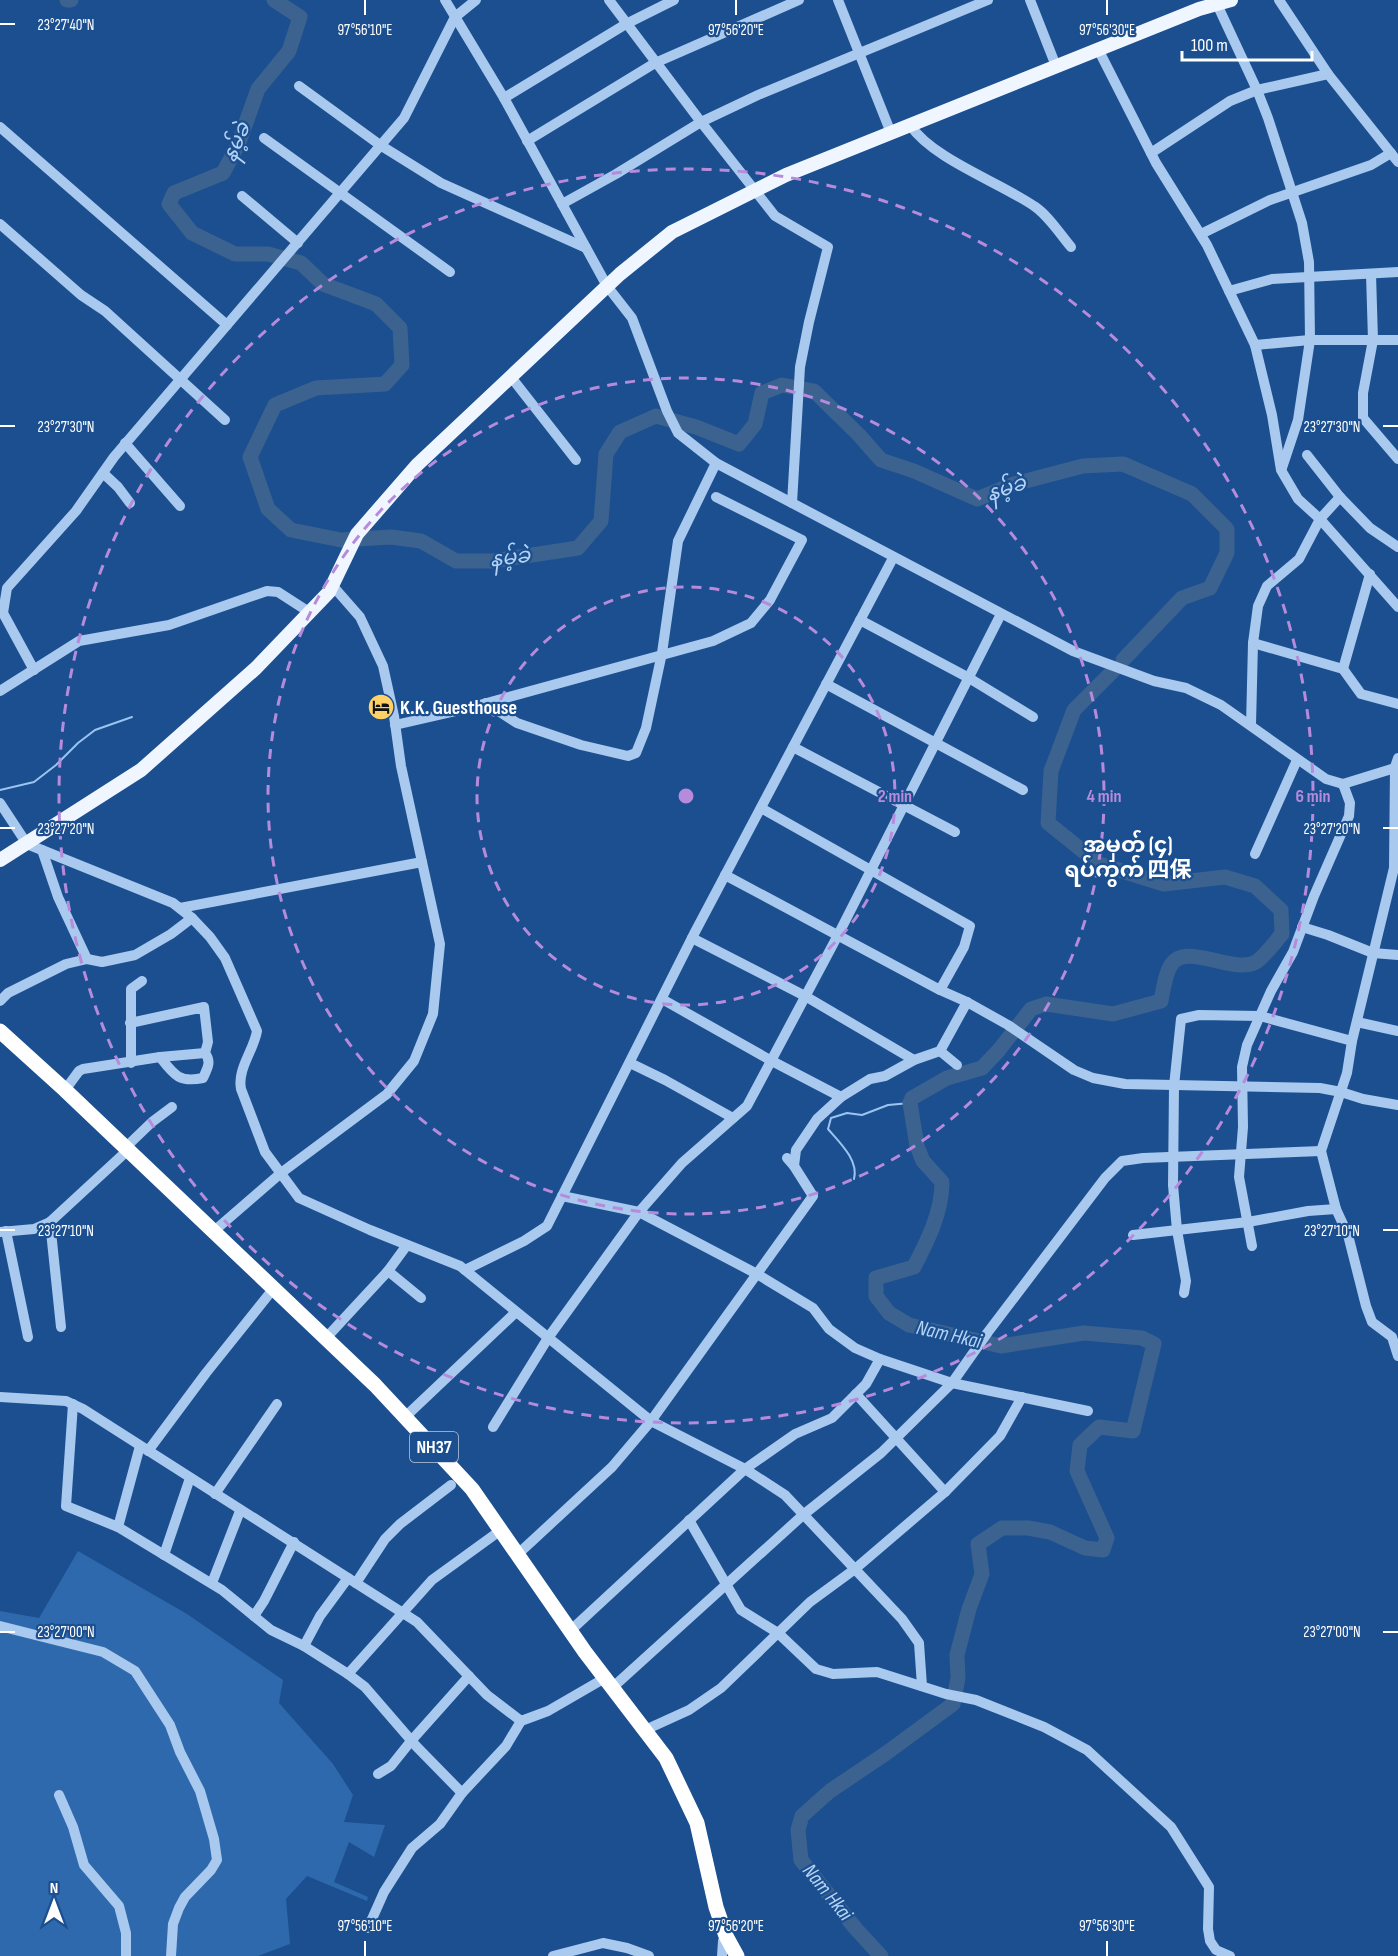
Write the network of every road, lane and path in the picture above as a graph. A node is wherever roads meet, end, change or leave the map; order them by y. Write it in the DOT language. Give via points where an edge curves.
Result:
graph roads {
  1 [pos="445,0"];
  2 [pos="476,0"];
  3 [pos="609,0"];
  4 [pos="674,0"];
  5 [pos="799,0"];
  6 [pos="838,0"];
  7 [pos="988,0"];
  8 [pos="1030,0"];
  9 [pos="1231,0"];
  10 [pos="1278,0"];
  11 [pos="1216,2"];
  12 [pos="455,17"];
  13 [pos="626,24"];
  14 [pos="1098,49"];
  15 [pos="859,53"];
  16 [pos="655,63"];
  17 [pos="1056,66"];
  18 [pos="1328,74"];
  19 [pos="299,86"];
  20 [pos="1257,90"];
  21 [pos="504,99"];
  22 [pos="701,122"];
  23 [pos="910,125"];
  24 [pos="0,127"];
  25 [pos="891,133"];
  26 [pos="264,138"];
  27 [pos="527,141"];
  28 [pos="380,145"];
  29 [pos="1151,153"];
  30 [pos="1390,153"];
  31 [pos="1398,162"];
  32 [pos="754,191"];
  33 [pos="1293,193"];
  34 [pos="340,194"];
  35 [pos="242,196"];
  36 [pos="562,204"];
  37 [pos="0,224"];
  38 [pos="1201,234"];
  39 [pos="295,247"];
  40 [pos="1071,247"];
  41 [pos="586,248"];
  42 [pos="450,272"];
  43 [pos="1398,272"];
  44 [pos="1371,274"];
  45 [pos="1309,278"];
  46 [pos="607,286"];
  47 [pos="1229,291"];
  48 [pos="227,325"];
  49 [pos="1310,340"];
  50 [pos="1373,340"];
  51 [pos="1398,340"];
  52 [pos="1255,345"];
  53 [pos="511,377"];
  54 [pos="180,380"];
  55 [pos="225,420"];
  56 [pos="125,443"];
  57 [pos="1307,455"];
  58 [pos="1398,459"];
  59 [pos="576,460"];
  60 [pos="716,464"];
  61 [pos="1281,470"];
  62 [pos="103,472"];
  63 [pos="716,497"];
  64 [pos="1340,497"];
  65 [pos="130,503"];
  66 [pos="792,503"];
  67 [pos="180,506"];
  68 [pos="1320,519"];
  69 [pos="1398,546"];
  70 [pos="893,558"];
  71 [pos="1370,574"];
  72 [pos="332,585"];
  73 [pos="1398,606"];
  74 [pos="309,612"];
  75 [pos="1001,614"];
  76 [pos="860,620"];
  77 [pos="1253,643"];
  78 [pos="662,653"];
  79 [pos="1343,669"];
  80 [pos="34,670"];
  81 [pos="969,678"];
  82 [pos="826,684"];
  83 [pos="0,691"];
  84 [pos="486,703"];
  85 [pos="1398,704"];
  86 [pos="1033,717"];
  87 [pos="395,725"];
  88 [pos="1251,726"];
  89 [pos="935,743"];
  90 [pos="793,747"];
  91 [pos="1297,760"];
  92 [pos="1397,769"];
  93 [pos="1343,783"];
  94 [pos="1023,790"];
  95 [pos="0,802"];
  96 [pos="904,806"];
  97 [pos="761,808"];
  98 [pos="955,832"];
  99 [pos="27,844"];
  100 [pos="42,850"];
  101 [pos="1256,854"];
  102 [pos="0,860"];
  103 [pos="422,862"];
  104 [pos="870,871"];
  105 [pos="725,875"];
  106 [pos="180,908"];
  107 [pos="192,918"];
  108 [pos="1302,927"];
  109 [pos="838,935"];
  110 [pos="692,938"];
  111 [pos="1373,953"];
  112 [pos="1398,955"];
  113 [pos="87,959"];
  114 [pos="142,981"];
  115 [pos="940,990"];
  116 [pos="805,996"];
  117 [pos="662,999"];
  118 [pos="0,1002"];
  119 [pos="967,1002"];
  120 [pos="1260,1016"];
  121 [pos="1357,1022"];
  122 [pos="130,1023"];
  123 [pos="0,1031"];
  124 [pos="1398,1032"];
  125 [pos="1352,1041"];
  126 [pos="940,1051"];
  127 [pos="205,1053"];
  128 [pos="160,1057"];
  129 [pos="770,1060"];
  130 [pos="914,1060"];
  131 [pos="131,1063"];
  132 [pos="630,1063"];
  133 [pos="957,1065"];
  134 [pos="1174,1086"];
  135 [pos="1242,1087"];
  136 [pos="65,1090"];
  137 [pos="1341,1092"];
  138 [pos="841,1096"];
  139 [pos="1398,1105"];
  140 [pos="172,1107"];
  141 [pos="733,1118"];
  142 [pos="127,1148"];
  143 [pos="1321,1151"];
  144 [pos="1241,1154"];
  145 [pos="1173,1157"];
  146 [pos="281,1173"];
  147 [pos="562,1196"];
  148 [pos="1336,1209"];
  149 [pos="639,1212"];
  150 [pos="50,1222"];
  151 [pos="1248,1222"];
  152 [pos="1177,1230"];
  153 [pos="214,1231"];
  154 [pos="3,1232"];
  155 [pos="1133,1235"];
  156 [pos="407,1245"];
  157 [pos="1252,1246"];
  158 [pos="465,1270"];
  159 [pos="388,1271"];
  160 [pos="757,1274"];
  161 [pos="274,1288"];
  162 [pos="1184,1293"];
  163 [pos="421,1298"];
  164 [pos="516,1312"];
  165 [pos="61,1327"];
  166 [pos="28,1337"];
  167 [pos="326,1338"];
  168 [pos="548,1338"];
  169 [pos="1398,1356"];
  170 [pos="880,1359"];
  171 [pos="952,1383"];
  172 [pos="856,1394"];
  173 [pos="0,1397"];
  174 [pos="1022,1397"];
  175 [pos="72,1404"];
  176 [pos="277,1404"];
  177 [pos="1088,1411"];
  178 [pos="405,1417"];
  179 [pos="651,1421"];
  180 [pos="493,1427"];
  181 [pos="897,1437"];
  182 [pos="144,1448"];
  183 [pos="745,1468"];
  184 [pos="190,1478"];
  185 [pos="451,1485"];
  186 [pos="945,1492"];
  187 [pos="215,1494"];
  188 [pos="240,1510"];
  189 [pos="803,1515"];
  190 [pos="689,1520"];
  191 [pos="118,1527"];
  192 [pos="501,1530"];
  193 [pos="294,1542"];
  194 [pos="518,1554"];
  195 [pos="164,1555"];
  196 [pos="855,1569"];
  197 [pos="352,1580"];
  198 [pos="212,1583"];
  199 [pos="727,1584"];
  200 [pos="401,1612"];
  201 [pos="254,1616"];
  202 [pos="0,1626"];
  203 [pos="570,1631"];
  204 [pos="778,1633"];
  205 [pos="304,1646"];
  206 [pos="348,1674"];
  207 [pos="469,1677"];
  208 [pos="609,1683"];
  209 [pos="922,1686"];
  210 [pos="521,1721"];
  211 [pos="645,1730"];
  212 [pos="411,1741"];
  213 [pos="378,1774"];
  214 [pos="462,1793"];
  215 [pos="59,1795"];
  216 [pos="368,1928"];
  217 [pos="726,1936"];
  218 [pos="126,1956"];
  219 [pos="171,1956"];
  220 [pos="552,1956"];
  221 [pos="649,1956"];
  222 [pos="722,1956"];
  223 [pos="737,1956"];
  224 [pos="1230,1956"];
  1 -- 12 [label="street"];
  2 -- 12 [label="street"];
  3 -- 13 [label="street"];
  4 -- 13 [label="street"];
  5 -- 16 [label="street"];
  6 -- 15 [label="street"];
  7 -- 15 [label="street"];
  8 -- 17 [label="street"];
  9 -- 11 [label="main road"];
  10 -- 18 [label="street"];
  11 -- 14 [label="main road"];
  11 -- 20 [label="street"];
  12 -- 21 [label="street"];
  12 -- 28 [label="street" via="404,118"];
  13 -- 16 [label="street"];
  13 -- 21 [label="street"];
  14 -- 17 [label="main road"];
  14 -- 29 [label="street"];
  15 -- 22 [label="street"];
  15 -- 25 [label="street"];
  16 -- 22 [label="street"];
  16 -- 27 [label="street"];
  17 -- 23 [label="main road"];
  18 -- 20 [label="street"];
  18 -- 30 [label="street"];
  19 -- 28 [label="street"];
  20 -- 29 [label="street" via="1230,101"];
  20 -- 33 [label="street"];
  21 -- 27 [label="street"];
  22 -- 32 [label="street"];
  22 -- 36 [label="street"];
  23 -- 25 [label="main road"];
  23 -- 40 [label="street" via="936,149 1035,207"];
  24 -- 48 [label="street"];
  25 -- 32 [label="main road"];
  26 -- 34 [label="street"];
  27 -- 36 [label="street"];
  28 -- 34 [label="street"];
  28 -- 41 [label="street" via="441,183"];
  29 -- 38 [label="street"];
  30 -- 31 [label="street"];
  30 -- 33 [label="street" via="1371,165"];
  32 -- 46 [label="main road" via="672,232"];
  32 -- 66 [label="street" via="775,216 828,247 800,367"];
  33 -- 38 [label="street"];
  33 -- 45 [label="street" via="1302,223"];
  34 -- 39 [label="street"];
  34 -- 42 [label="street"];
  35 -- 39 [label="street"];
  36 -- 41 [label="street"];
  37 -- 54 [label="street" via="105,311"];
  38 -- 47 [label="street"];
  39 -- 48 [label="street"];
  41 -- 46 [label="street"];
  43 -- 44 [label="street"];
  44 -- 45 [label="street"];
  44 -- 50 [label="street"];
  45 -- 47 [label="street" via="1272,279"];
  45 -- 49 [label="street"];
  46 -- 53 [label="main road"];
  46 -- 60 [label="street" via="632,318 678,433"];
  47 -- 52 [label="street"];
  48 -- 54 [label="street"];
  49 -- 50 [label="street"];
  49 -- 52 [label="street"];
  49 -- 61 [label="street" via="1298,420"];
  50 -- 51 [label="street"];
  50 -- 58 [label="street" via="1363,393 1363,418"];
  52 -- 61 [label="street"];
  53 -- 59 [label="street"];
  53 -- 72 [label="main road" via="417,465 354,540"];
  54 -- 55 [label="street"];
  54 -- 56 [label="street"];
  56 -- 62 [label="street"];
  56 -- 67 [label="street"];
  57 -- 64 [label="street"];
  60 -- 66 [label="street"];
  60 -- 78 [label="street" via="678,542"];
  61 -- 68 [label="street" via="1298,500"];
  62 -- 65 [label="street"];
  62 -- 80 [label="street" via="76,511 7,588 3,613"];
  63 -- 78 [label="street" via="802,540 770,600 751,623 713,640"];
  64 -- 68 [label="street"];
  64 -- 69 [label="street" via="1370,528"];
  66 -- 70 [label="street"];
  68 -- 71 [label="street"];
  68 -- 77 [label="street" via="1299,559 1267,586 1258,606"];
  70 -- 75 [label="street"];
  70 -- 76 [label="street"];
  71 -- 73 [label="street"];
  71 -- 79 [label="street"];
  72 -- 74 [label="main road"];
  72 -- 87 [label="street" via="360,617 374,644 383,666"];
  74 -- 80 [label="street" via="278,592 267,591 170,625 78,641"];
  74 -- 99 [label="main road" via="256,668 141,770"];
  75 -- 81 [label="street"];
  75 -- 88 [label="street" via="1072,651 1154,681 1186,688"];
  76 -- 81 [label="street"];
  76 -- 82 [label="street"];
  77 -- 79 [label="street"];
  77 -- 88 [label="street"];
  78 -- 84 [label="street"];
  78 -- 84 [label="street" via="646,728 636,753 628,756 517,723"];
  79 -- 85 [label="street" via="1360,694"];
  80 -- 83 [label="street"];
  81 -- 86 [label="street"];
  81 -- 89 [label="street"];
  82 -- 89 [label="street"];
  82 -- 90 [label="street"];
  84 -- 87 [label="street"];
  87 -- 103 [label="street"];
  88 -- 91 [label="street"];
  89 -- 94 [label="street"];
  89 -- 96 [label="street"];
  90 -- 96 [label="street"];
  90 -- 97 [label="street"];
  91 -- 93 [label="street" via="1326,779"];
  91 -- 101 [label="street"];
  92 -- 93 [label="street"];
  92 -- 111 [label="street" via="1394,868"];
  93 -- 108 [label="street" via="1350,803 1349,816"];
  95 -- 99 [label="street"];
  96 -- 98 [label="street"];
  96 -- 104 [label="street"];
  97 -- 104 [label="street"];
  97 -- 105 [label="street"];
  99 -- 100 [label="street"];
  99 -- 102 [label="main road"];
  100 -- 106 [label="street"];
  100 -- 113 [label="street" via="58,897"];
  103 -- 106 [label="street"];
  103 -- 146 [label="street" via="440,944 433,1014 414,1061 387,1094"];
  104 -- 109 [label="street"];
  104 -- 115 [label="street" via="970,926 964,947"];
  105 -- 109 [label="street"];
  105 -- 110 [label="street"];
  106 -- 107 [label="street"];
  107 -- 113 [label="street" via="135,955 102,962"];
  107 -- 146 [label="street" via="225,958 253,1018 255,1041 240,1081 265,1152"];
  108 -- 111 [label="street"];
  108 -- 120 [label="street"];
  109 -- 115 [label="street"];
  109 -- 116 [label="street"];
  110 -- 116 [label="street"];
  110 -- 117 [label="street"];
  111 -- 112 [label="street"];
  111 -- 121 [label="street"];
  113 -- 118 [label="street" via="66,964 8,993"];
  114 -- 122 [label="street" via="131,989"];
  115 -- 119 [label="street"];
  116 -- 129 [label="street"];
  116 -- 130 [label="street"];
  117 -- 129 [label="street"];
  117 -- 132 [label="street"];
  119 -- 126 [label="street"];
  119 -- 134 [label="street" via="1093,1078"];
  120 -- 125 [label="street"];
  120 -- 134 [label="street" via="1199,1015 1182,1019"];
  120 -- 135 [label="street" via="1247,1045"];
  121 -- 124 [label="street"];
  121 -- 125 [label="street"];
  122 -- 127 [label="street" via="202,1006 208,1042"];
  122 -- 131 [label="street"];
  123 -- 136 [label="highway, NH37"];
  125 -- 137 [label="street"];
  126 -- 130 [label="street"];
  126 -- 133 [label="street"];
  127 -- 128 [label="street"];
  127 -- 128 [label="street" via="209,1066 203,1078 194,1080 178,1077"];
  128 -- 131 [label="street"];
  129 -- 138 [label="street"];
  129 -- 141 [label="street" via="747,1106"];
  130 -- 138 [label="street"];
  131 -- 136 [label="street" via="83,1069"];
  132 -- 141 [label="street"];
  132 -- 147 [label="street"];
  134 -- 135 [label="street"];
  134 -- 145 [label="street"];
  135 -- 137 [label="street"];
  135 -- 144 [label="street"];
  136 -- 142 [label="highway, NH37"];
  137 -- 139 [label="street"];
  137 -- 143 [label="street"];
  138 -- 160 [label="street" via="817,1119 796,1150 791,1162 813,1196"];
  140 -- 142 [label="street"];
  141 -- 149 [label="street" via="682,1163"];
  142 -- 150 [label="street"];
  142 -- 153 [label="highway, NH37"];
  143 -- 144 [label="street"];
  143 -- 148 [label="street"];
  144 -- 145 [label="street"];
  144 -- 151 [label="street" via="1239,1177"];
  145 -- 152 [label="street"];
  145 -- 171 [label="street" via="1122,1161 1105,1178"];
  146 -- 153 [label="street"];
  146 -- 156 [label="street" via="299,1198"];
  147 -- 149 [label="street"];
  147 -- 158 [label="street" via="547,1226"];
  148 -- 151 [label="street"];
  148 -- 169 [label="street" via="1348,1235 1372,1322 1392,1337"];
  149 -- 160 [label="street"];
  149 -- 168 [label="street"];
  150 -- 154 [label="street" via="34,1229"];
  150 -- 165 [label="street"];
  151 -- 152 [label="street"];
  151 -- 157 [label="street"];
  152 -- 155 [label="street"];
  152 -- 162 [label="street" via="1186,1281"];
  153 -- 161 [label="highway, NH37"];
  154 -- 166 [label="street"];
  156 -- 158 [label="street"];
  156 -- 159 [label="street"];
  158 -- 164 [label="street"];
  159 -- 163 [label="street"];
  159 -- 167 [label="street"];
  160 -- 170 [label="street" via="813,1308 829,1329 855,1348"];
  160 -- 179 [label="street"];
  161 -- 167 [label="highway, NH37"];
  161 -- 182 [label="street"];
  164 -- 168 [label="street"];
  164 -- 178 [label="street"];
  167 -- 178 [label="highway, NH37"];
  168 -- 179 [label="street"];
  168 -- 180 [label="street"];
  170 -- 171 [label="street"];
  170 -- 172 [label="street"];
  171 -- 174 [label="street"];
  171 -- 181 [label="street"];
  172 -- 181 [label="street"];
  172 -- 183 [label="street" via="832,1418 795,1434"];
  173 -- 175 [label="street"];
  174 -- 177 [label="street"];
  174 -- 186 [label="street" via="1000,1436"];
  175 -- 182 [label="street"];
  175 -- 191 [label="street" via="66,1506"];
  176 -- 187 [label="street"];
  178 -- 192 [label="highway, NH37" via="472,1488"];
  179 -- 183 [label="street"];
  179 -- 194 [label="street" via="612,1467"];
  181 -- 186 [label="street"];
  181 -- 189 [label="street"];
  182 -- 184 [label="street"];
  182 -- 191 [label="street"];
  183 -- 189 [label="street" via="785,1495"];
  183 -- 190 [label="street"];
  184 -- 187 [label="street"];
  184 -- 195 [label="street"];
  185 -- 197 [label="street" via="400,1524"];
  186 -- 196 [label="street"];
  187 -- 188 [label="street"];
  188 -- 193 [label="street"];
  188 -- 198 [label="street"];
  189 -- 196 [label="street"];
  189 -- 199 [label="street"];
  190 -- 199 [label="street"];
  190 -- 203 [label="street"];
  191 -- 195 [label="street"];
  192 -- 194 [label="highway, NH37"];
  192 -- 200 [label="street" via="432,1580"];
  193 -- 197 [label="street"];
  193 -- 201 [label="street"];
  194 -- 203 [label="highway, NH37"];
  195 -- 198 [label="street"];
  196 -- 204 [label="street" via="810,1602"];
  196 -- 209 [label="street" via="919,1643"];
  197 -- 200 [label="street"];
  197 -- 205 [label="street" via="320,1616"];
  198 -- 201 [label="street"];
  199 -- 204 [label="street" via="741,1610"];
  199 -- 208 [label="street"];
  200 -- 206 [label="street"];
  200 -- 207 [label="street" via="417,1622"];
  201 -- 205 [label="street" via="271,1630"];
  202 -- 219 [label="street" via="103,1652 135,1671 170,1725 200,1791 217,1860 184,1897 173,1924"];
  203 -- 208 [label="highway, NH37"];
  204 -- 209 [label="street" via="816,1669 833,1674 877,1672"];
  204 -- 211 [label="street" via="721,1688 689,1710"];
  205 -- 206 [label="street"];
  206 -- 212 [label="street" via="365,1687"];
  207 -- 210 [label="street"];
  207 -- 212 [label="street"];
  208 -- 210 [label="street"];
  208 -- 211 [label="highway, NH37"];
  209 -- 224 [label="street" via="976,1700 1044,1727 1087,1750 1171,1827 1209,1887 1210,1941 1216,1950"];
  210 -- 214 [label="street" via="506,1746"];
  211 -- 217 [label="highway, NH37" via="666,1758 697,1823 708,1878"];
  212 -- 213 [label="street" via="391,1766"];
  212 -- 214 [label="street"];
  214 -- 216 [label="street" via="440,1824 412,1848 384,1892"];
  215 -- 218 [label="street" via="84,1865 119,1906 126,1933"];
  217 -- 222 [label="street"];
  217 -- 223 [label="highway, NH37"];
  220 -- 221 [label="street" via="603,1943"];
}
